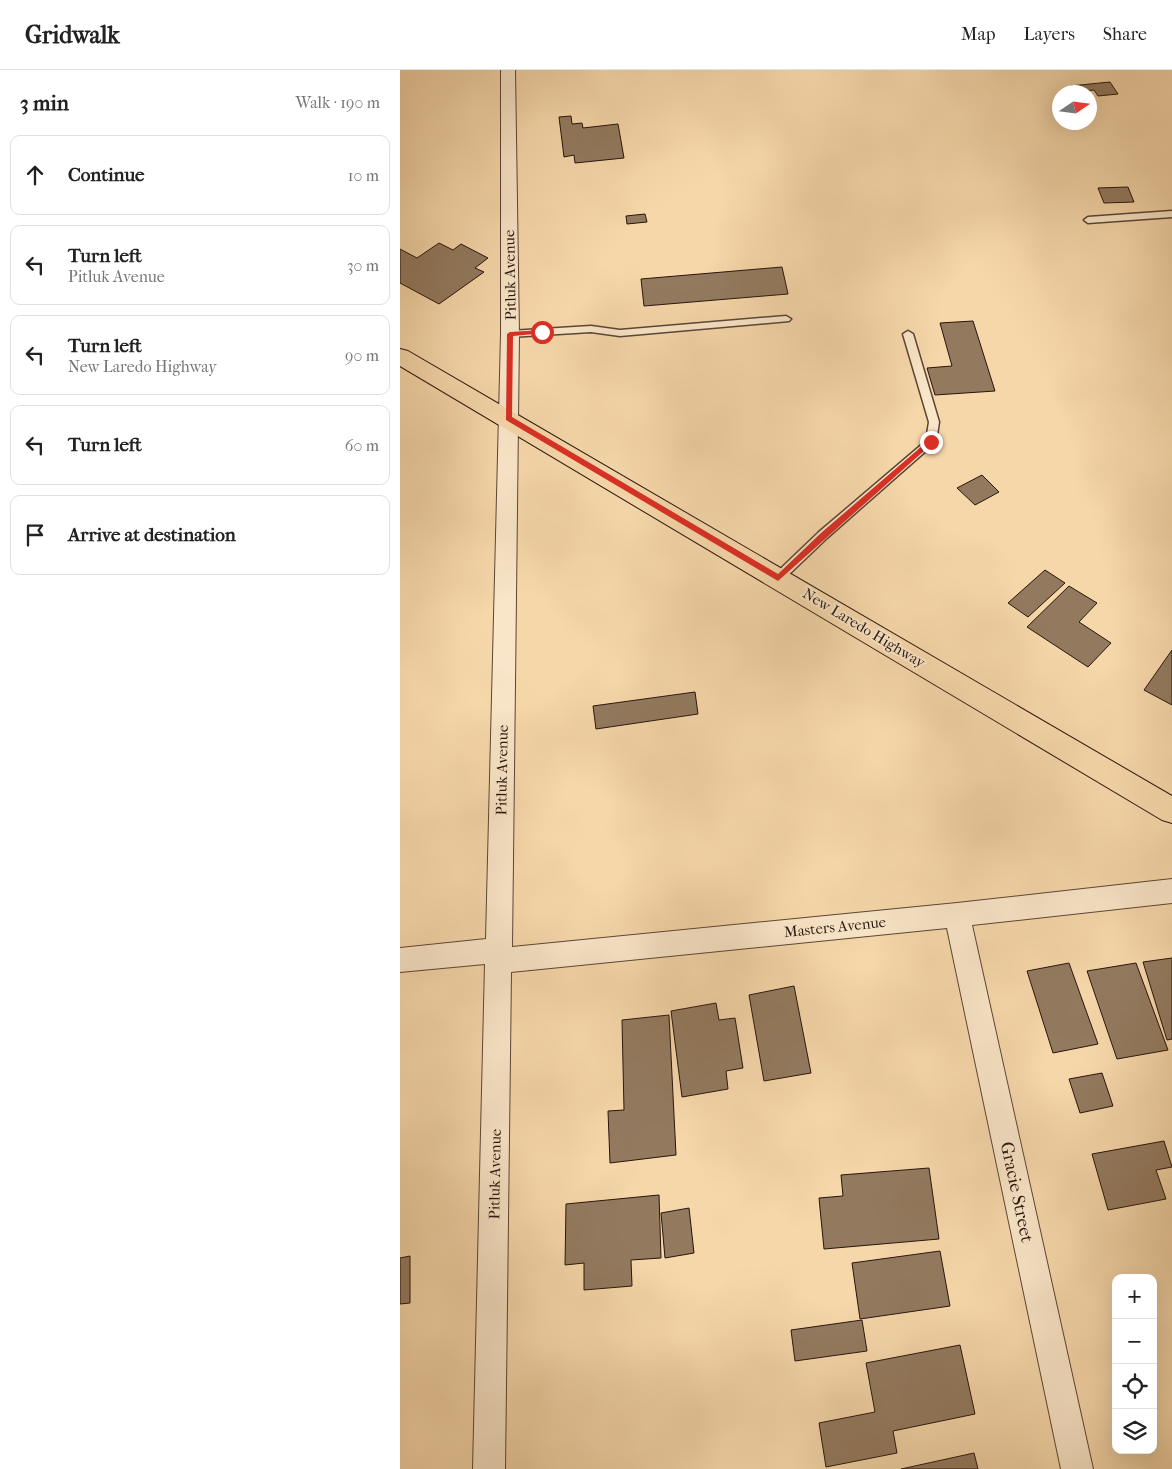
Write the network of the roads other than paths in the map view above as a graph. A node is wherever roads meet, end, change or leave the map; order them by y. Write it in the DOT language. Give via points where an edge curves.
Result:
graph roads {
  1 [pos="508,70"];
  2 [pos="1172,214"];
  3 [pos="1088,220"];
  4 [pos="786,319"];
  5 [pos="510,334"];
  6 [pos="908,334"];
  7 [pos="400,356"];
  8 [pos="508,418"];
  9 [pos="778,578"];
  10 [pos="1172,810"];
  11 [pos="1172,891"];
  12 [pos="957,915"];
  13 [pos="498,955"];
  14 [pos="400,960"];
  15 [pos="490,1469"];
  16 [pos="1077,1469"];
  1 -- 5 [label="street, Pitluk Avenue"];
  2 -- 3 [label="lane"];
  4 -- 5 [label="lane" via="620,333 591,329"];
  5 -- 8 [label="street, Pitluk Avenue"];
  6 -- 9 [label="lane" via="934,422 931,442"];
  7 -- 8 [label="main road, New Laredo Highway"];
  8 -- 9 [label="main road, New Laredo Highway"];
  8 -- 13 [label="street, Pitluk Avenue"];
  9 -- 10 [label="main road, New Laredo Highway"];
  11 -- 12 [label="street, Masters Avenue"];
  12 -- 13 [label="street, Masters Avenue"];
  12 -- 16 [label="street, Gracie Street"];
  13 -- 14 [label="street, Masters Avenue"];
  13 -- 15 [label="street, Pitluk Avenue"];
}
